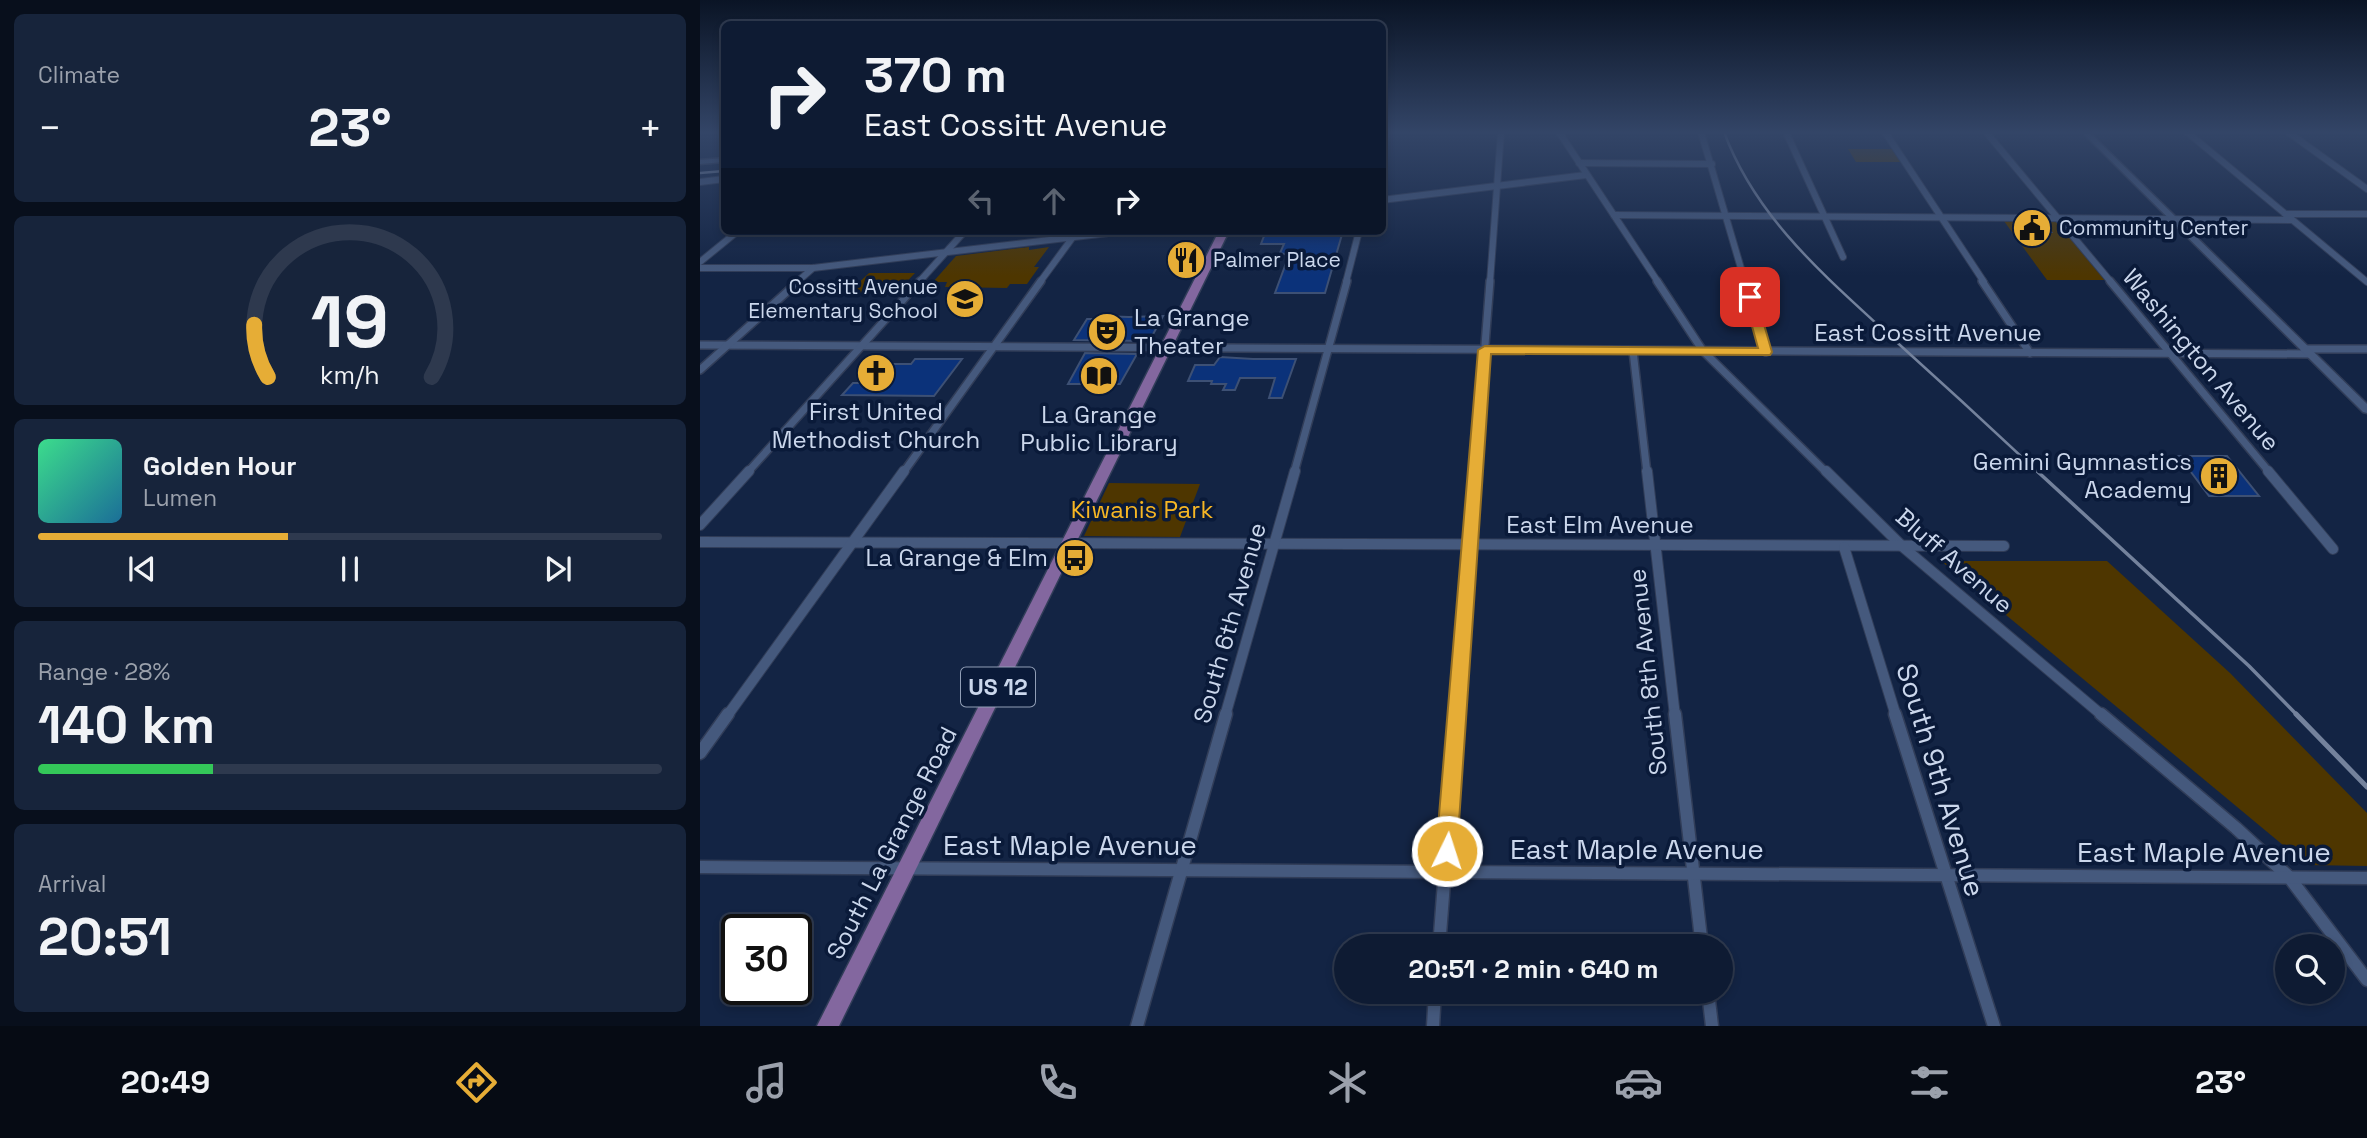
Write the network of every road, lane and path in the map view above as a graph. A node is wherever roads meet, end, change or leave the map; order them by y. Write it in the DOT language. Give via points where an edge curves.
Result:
graph roads {
  1 [pos="1497,180"];
  2 [pos="1542,180"];
  3 [pos="1590,180"];
  4 [pos="1716,180"];
  5 [pos="1808,180"];
  6 [pos="1917,180"];
  7 [pos="2026,180"];
  8 [pos="2133,180"];
  9 [pos="2244,180"];
  10 [pos="1497,186"];
  11 [pos="1386,200"];
  12 [pos="2285,214"];
  13 [pos="2367,214"];
  14 [pos="1614,215"];
  15 [pos="1726,216"];
  16 [pos="1824,216"];
  17 [pos="1941,216"];
  18 [pos="2057,217"];
  19 [pos="2170,217"];
  20 [pos="2292,220"];
  21 [pos="733,235"];
  22 [pos="961,235"];
  23 [pos="1090,235"];
  24 [pos="1222,235"];
  25 [pos="1358,235"];
  26 [pos="1073,237"];
  27 [pos="947,251"];
  28 [pos="1843,257"];
  29 [pos="700,262"];
  30 [pos="700,268"];
  31 [pos="813,268"];
  32 [pos="2367,282"];
  33 [pos="700,345"];
  34 [pos="727,346"];
  35 [pos="861,346"];
  36 [pos="994,347"];
  37 [pos="1167,348"];
  38 [pos="2367,349"];
  39 [pos="1329,350"];
  40 [pos="1485,350"];
  41 [pos="1633,351"];
  42 [pos="1703,351"];
  43 [pos="2307,351"];
  44 [pos="1766,352"];
  45 [pos="2030,353"];
  46 [pos="2171,354"];
  47 [pos="700,370"];
  48 [pos="2367,410"];
  49 [pos="700,525"];
  50 [pos="700,542"];
  51 [pos="852,543"];
  52 [pos="1070,544"];
  53 [pos="1275,544"];
  54 [pos="1471,545"];
  55 [pos="1656,547"];
  56 [pos="1844,547"];
  57 [pos="1903,547"];
  58 [pos="2004,547"];
  59 [pos="2333,549"];
  60 [pos="700,753"];
  61 [pos="700,867"];
  62 [pos="907,868"];
  63 [pos="1181,869"];
  64 [pos="1445,872"];
  65 [pos="1693,873"];
  66 [pos="1944,875"];
  67 [pos="2289,877"];
  68 [pos="2367,878"];
  69 [pos="1440,934"];
  70 [pos="1700,934"];
  71 [pos="2367,980"];
  72 [pos="1434,1004"];
  73 [pos="1709,1004"];
  74 [pos="828,1026"];
  75 [pos="1137,1026"];
  76 [pos="1433,1026"];
  77 [pos="1712,1026"];
  78 [pos="1994,1026"];
  1 -- 10 [label="street"];
  2 -- 10 [label="street"];
  3 -- 14 [label="street, Bluff Avenue"];
  4 -- 15 [label="street"];
  5 -- 16 [label="street"];
  6 -- 17 [label="street"];
  7 -- 18 [label="street, Washington Avenue"];
  8 -- 19 [label="main road"];
  9 -- 12 [label="street"];
  10 -- 11 [label="street"];
  10 -- 40 [label="street"];
  12 -- 13 [label="street"];
  12 -- 20 [label="street"];
  14 -- 15 [label="street"];
  14 -- 42 [label="street, Bluff Avenue"];
  15 -- 16 [label="street"];
  15 -- 44 [label="street"];
  16 -- 17 [label="street"];
  16 -- 28 [label="street"];
  17 -- 18 [label="street"];
  17 -- 45 [label="street"];
  18 -- 19 [label="street"];
  18 -- 46 [label="street, Washington Avenue"];
  19 -- 20 [label="street"];
  19 -- 43 [label="main road"];
  20 -- 32 [label="street"];
  21 -- 29 [label="street"];
  22 -- 27 [label="street"];
  23 -- 26 [label="street"];
  24 -- 37 [label="main road, South La Grange Road / US 12"];
  25 -- 39 [label="street, South 6th Avenue"];
  26 -- 27 [label="street"];
  26 -- 36 [label="street"];
  27 -- 31 [label="street"];
  27 -- 35 [label="street"];
  30 -- 31 [label="street"];
  31 -- 34 [label="street"];
  33 -- 34 [label="street"];
  34 -- 35 [label="street"];
  34 -- 47 [label="street"];
  35 -- 36 [label="street"];
  35 -- 49 [label="street"];
  36 -- 37 [label="street"];
  36 -- 51 [label="street"];
  37 -- 39 [label="street, East Cossitt Avenue"];
  37 -- 52 [label="main road, South La Grange Road / US 12"];
  38 -- 43 [label="street, East Cossitt Avenue"];
  39 -- 40 [label="street, East Cossitt Avenue"];
  39 -- 53 [label="street, South 6th Avenue"];
  40 -- 41 [label="street, East Cossitt Avenue"];
  40 -- 54 [label="street"];
  41 -- 42 [label="street, East Cossitt Avenue"];
  41 -- 55 [label="street, South 8th Avenue"];
  42 -- 44 [label="street, East Cossitt Avenue"];
  42 -- 57 [label="street, Bluff Avenue"];
  43 -- 46 [label="street, East Cossitt Avenue"];
  43 -- 48 [label="main road"];
  44 -- 45 [label="street, East Cossitt Avenue"];
  45 -- 46 [label="street, East Cossitt Avenue"];
  46 -- 59 [label="street, Washington Avenue"];
  50 -- 51 [label="street, East Elm Avenue"];
  51 -- 52 [label="street, East Elm Avenue"];
  51 -- 60 [label="street"];
  52 -- 53 [label="street, East Elm Avenue"];
  52 -- 62 [label="main road, South La Grange Road / US 12"];
  53 -- 54 [label="street, East Elm Avenue"];
  53 -- 63 [label="street, South 6th Avenue"];
  54 -- 55 [label="street, East Elm Avenue"];
  54 -- 64 [label="street"];
  55 -- 56 [label="street, East Elm Avenue"];
  55 -- 65 [label="street, South 8th Avenue"];
  56 -- 57 [label="street, East Elm Avenue"];
  56 -- 66 [label="street, South 9th Avenue"];
  57 -- 58 [label="street, East Elm Avenue"];
  57 -- 67 [label="street, Bluff Avenue"];
  61 -- 62 [label="street, East Maple Avenue"];
  62 -- 63 [label="street, East Maple Avenue"];
  62 -- 74 [label="main road, South La Grange Road / US 12"];
  63 -- 64 [label="street, East Maple Avenue"];
  63 -- 75 [label="street, South 6th Avenue"];
  64 -- 65 [label="street, East Maple Avenue"];
  64 -- 69 [label="street"];
  65 -- 66 [label="street, East Maple Avenue"];
  65 -- 70 [label="street, South 8th Avenue"];
  66 -- 67 [label="street, East Maple Avenue"];
  66 -- 78 [label="street, South 9th Avenue"];
  67 -- 68 [label="street, East Maple Avenue"];
  67 -- 71 [label="street, Bluff Avenue"];
  72 -- 76 [label="street"];
  73 -- 77 [label="street"];
}
